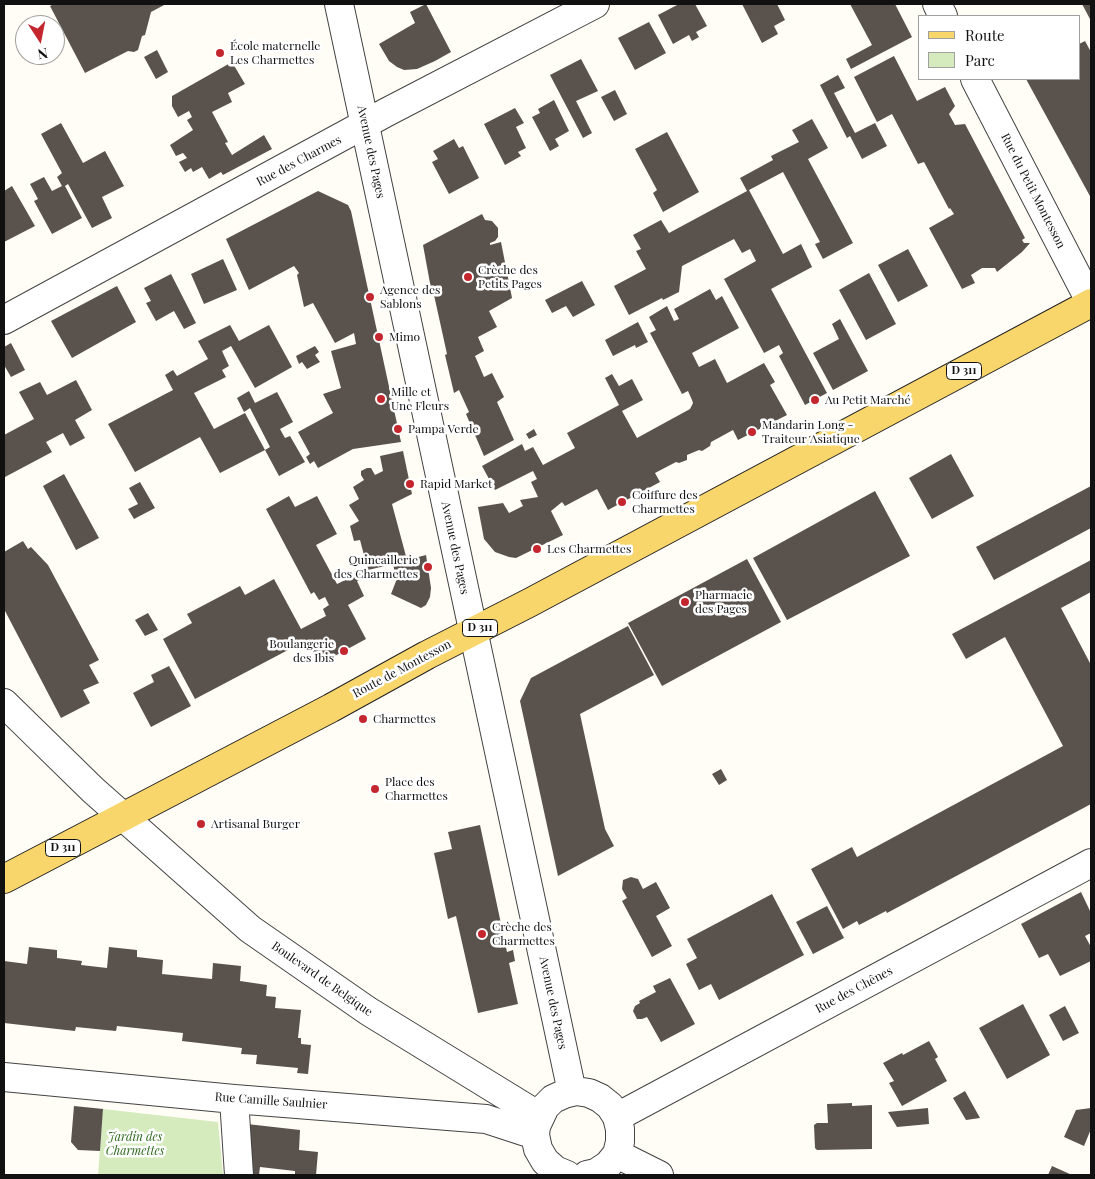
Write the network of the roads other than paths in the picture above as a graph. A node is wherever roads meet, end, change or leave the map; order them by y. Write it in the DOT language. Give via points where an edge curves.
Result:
graph roads {
  1 [pos="339,4"];
  2 [pos="595,4"];
  3 [pos="976,80"];
  4 [pos="365,125"];
  5 [pos="1091,303"];
  6 [pos="4,320"];
  7 [pos="473,632"];
  8 [pos="4,703"];
  9 [pos="124,818"];
  10 [pos="1091,863"];
  11 [pos="4,879"];
  12 [pos="4,1077"];
  13 [pos="572,1092"];
  14 [pos="234,1099"];
  15 [pos="617,1117"];
  16 [pos="537,1126"];
  17 [pos="616,1154"];
  18 [pos="593,1174"];
  19 [pos="239,1175"];
  20 [pos="567,1175"];
  21 [pos="659,1175"];
  1 -- 4 [label="street, Avenue des Pages"];
  2 -- 4 [label="street, Rue des Charmes"];
  3 -- 5 [label="street, Rue du Petit Montesson"];
  4 -- 6 [label="street, Rue des Charmes"];
  4 -- 7 [label="street, Avenue des Pages"];
  5 -- 7 [label="main road, Route de Montesson / D 311"];
  7 -- 9 [label="main road, Route de Montesson / D 311"];
  7 -- 13 [label="street, Avenue des Pages"];
  8 -- 9 [label="street, Boulevard de Belgique"];
  9 -- 11 [label="main road, Route de Montesson / D 311"];
  9 -- 16 [label="street, Boulevard de Belgique" via="250,929"];
  10 -- 15 [label="street, Rue des Chênes"];
  12 -- 14 [label="street, Rue Camille Saulnier"];
  13 -- 15 [label="street" via="589,1093 600,1098"];
  13 -- 16 [label="street" via="553,1099 545,1107"];
  14 -- 16 [label="street, Rue Camille Saulnier"];
  14 -- 19 [label="street"];
  15 -- 17 [label="street" via="620,1142"];
  16 -- 20 [label="street" via="538,1149 545,1161"];
  17 -- 18 [label="street" via="608,1165"];
  17 -- 21 [label="street"];
}
